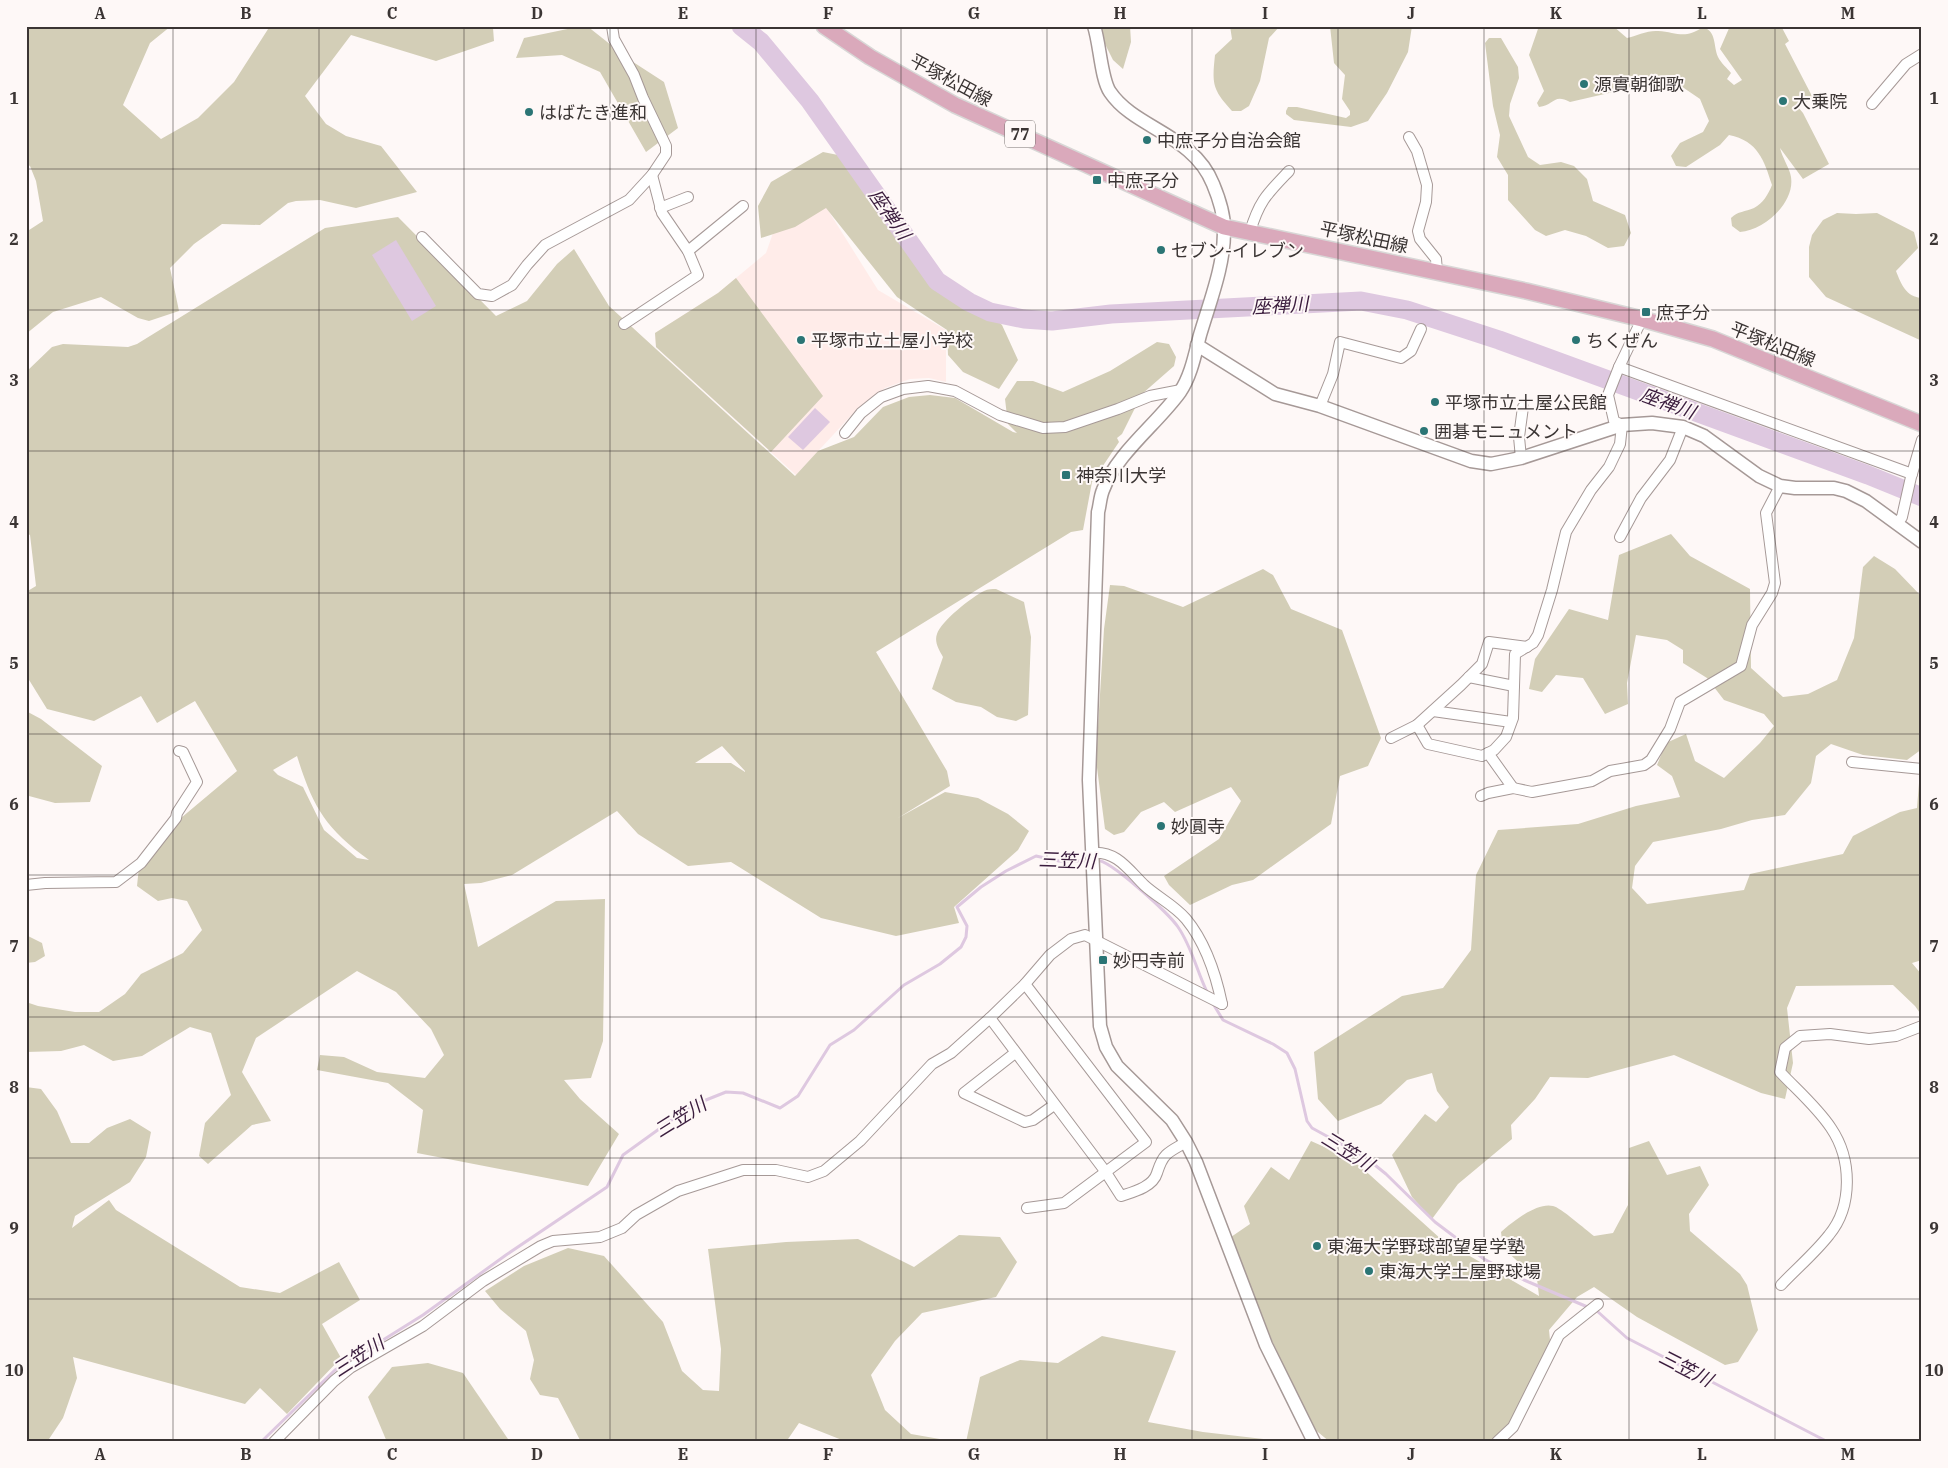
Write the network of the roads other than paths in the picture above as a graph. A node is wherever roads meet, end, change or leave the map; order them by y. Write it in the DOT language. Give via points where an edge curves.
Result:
graph roads {
  1 [pos="612,26"];
  2 [pos="824,26"];
  3 [pos="1094,26"];
  4 [pos="1922,54"];
  5 [pos="1872,104"];
  6 [pos="1409,137"];
  7 [pos="1289,171"];
  8 [pos="652,175"];
  9 [pos="688,197"];
  10 [pos="743,206"];
  11 [pos="660,208"];
  12 [pos="1224,227"];
  13 [pos="1250,232"];
  14 [pos="422,237"];
  15 [pos="688,252"];
  16 [pos="1437,271"];
  17 [pos="1642,319"];
  18 [pos="624,324"];
  19 [pos="1421,329"];
  20 [pos="1197,345"];
  21 [pos="1618,369"];
  22 [pos="1181,390"];
  23 [pos="1320,406"];
  24 [pos="1523,407"];
  25 [pos="1922,424"];
  26 [pos="1622,425"];
  27 [pos="1684,427"];
  28 [pos="844,433"];
  29 [pos="1922,440"];
  30 [pos="1521,458"];
  31 [pos="1911,476"];
  32 [pos="1780,486"];
  33 [pos="1897,524"];
  34 [pos="1620,537"];
  35 [pos="1922,542"];
  36 [pos="1527,647"];
  37 [pos="1469,677"];
  38 [pos="1514,686"];
  39 [pos="1433,711"];
  40 [pos="1511,722"];
  41 [pos="1417,725"];
  42 [pos="1391,738"];
  43 [pos="179,751"];
  44 [pos="1488,753"];
  45 [pos="1852,762"];
  46 [pos="1922,769"];
  47 [pos="1513,788"];
  48 [pos="1481,796"];
  49 [pos="1091,853"];
  50 [pos="26,885"];
  51 [pos="1096,941"];
  52 [pos="1025,984"];
  53 [pos="990,1018"];
  54 [pos="1922,1026"];
  55 [pos="1016,1054"];
  56 [pos="1054,1105"];
  57 [pos="1186,1142"];
  58 [pos="1104,1171"];
  59 [pos="1027,1208"];
  60 [pos="1781,1285"];
  61 [pos="1598,1304"];
  62 [pos="1316,1441"];
  63 [pos="274,1442"];
  64 [pos="1497,1442"];
  1 -- 8 [label="street" via="614,39 666,146 666,154"];
  2 -- 12 [label="main road, 平塚松田線 / 77" via="870,57 955,105"];
  3 -- 12 [label="street" via="1108,90 1118,103 1191,153 1213,183"];
  4 -- 5 [label="street" via="1906,64"];
  6 -- 16 [label="street" via="1417,151 1427,185 1418,231 1420,239 1436,259"];
  7 -- 13 [label="street" via="1268,192 1257,210"];
  8 -- 11 [label="street"];
  8 -- 14 [label="street" via="629,200 545,245 512,285 492,296 478,294"];
  9 -- 11 [label="street"];
  10 -- 15 [label="street"];
  11 -- 15 [label="street"];
  12 -- 13 [label="main road, 平塚松田線 / 77"];
  12 -- 20 [label="street" via="1220,263"];
  13 -- 16 [label="main road, 平塚松田線 / 77"];
  15 -- 18 [label="street" via="698,275"];
  16 -- 17 [label="main road, 平塚松田線 / 77"];
  17 -- 21 [label="street"];
  17 -- 25 [label="main road, 平塚松田線 / 77" via="1713,339"];
  19 -- 23 [label="street" via="1411,351 1401,358 1340,342 1333,374"];
  20 -- 22 [label="street"];
  20 -- 23 [label="street" via="1274,394"];
  21 -- 26 [label="street" via="1609,399 1614,421"];
  21 -- 31 [label="street"];
  22 -- 28 [label="street" via="1150,396 1065,427 1043,428 1000,415 955,391 928,386 903,389 881,397"];
  22 -- 49 [label="street" via="1122,458 1103,490 1098,512 1089,780"];
  23 -- 30 [label="street" via="1471,461 1490,464"];
  24 -- 30 [label="street" via="1519,438"];
  26 -- 27 [label="street" via="1652,423"];
  26 -- 30 [label="street"];
  26 -- 36 [label="street" via="1620,444 1609,467 1566,532 1538,635"];
  27 -- 32 [label="street" via="1704,436 1759,476"];
  27 -- 34 [label="street" via="1670,460 1641,498"];
  29 -- 31 [label="street"];
  31 -- 33 [label="street" via="1902,517"];
  32 -- 33 [label="street" via="1846,491"];
  32 -- 47 [label="street" via="1766,513 1775,583 1752,625 1741,666 1680,702 1670,729 1651,760 1644,765 1610,771 1592,781 1532,792"];
  33 -- 35 [label="street"];
  36 -- 37 [label="street" via="1489,642 1482,664"];
  36 -- 38 [label="street" via="1515,654"];
  37 -- 38 [label="street"];
  37 -- 39 [label="street"];
  38 -- 40 [label="street"];
  39 -- 40 [label="street"];
  39 -- 41 [label="street"];
  40 -- 44 [label="street" via="1506,737"];
  41 -- 42 [label="street"];
  41 -- 44 [label="street" via="1428,744 1482,756"];
  43 -- 50 [label="street" via="183,752 197,782 176,813 176,818 141,863 116,882"];
  44 -- 47 [label="street"];
  45 -- 46 [label="street"];
  47 -- 48 [label="street"];
  49 -- 51 [label="street"];
  49 -- 51 [label="street" via="1113,856 1122,862 1186,920 1203,948 1218,984 1222,1004"];
  51 -- 52 [label="street" via="1085,936 1071,939 1050,955"];
  51 -- 57 [label="street" via="1100,1026 1106,1047 1117,1066 1172,1120"];
  52 -- 53 [label="street"];
  52 -- 58 [label="street" via="1146,1142"];
  53 -- 55 [label="street"];
  53 -- 63 [label="street" via="951,1053 932,1064 860,1140 824,1171 808,1177 776,1170 743,1170 678,1192 636,1214 622,1228 600,1237 553,1241 541,1246 483,1281 423,1326 350,1368"];
  54 -- 60 [label="street" via="1896,1036 1800,1036 1785,1048 1780,1072 1820,1112 1832,1129 1845,1165 1847,1186 1842,1212 1830,1234"];
  55 -- 56 [label="street"];
  55 -- 56 [label="street" via="964,1093 1025,1122"];
  56 -- 58 [label="street"];
  57 -- 58 [label="street" via="1165,1156 1152,1182 1140,1190 1121,1196"];
  57 -- 62 [label="street" via="1266,1345"];
  58 -- 59 [label="street" via="1064,1203"];
  61 -- 64 [label="street" via="1559,1335 1513,1427"];
}
